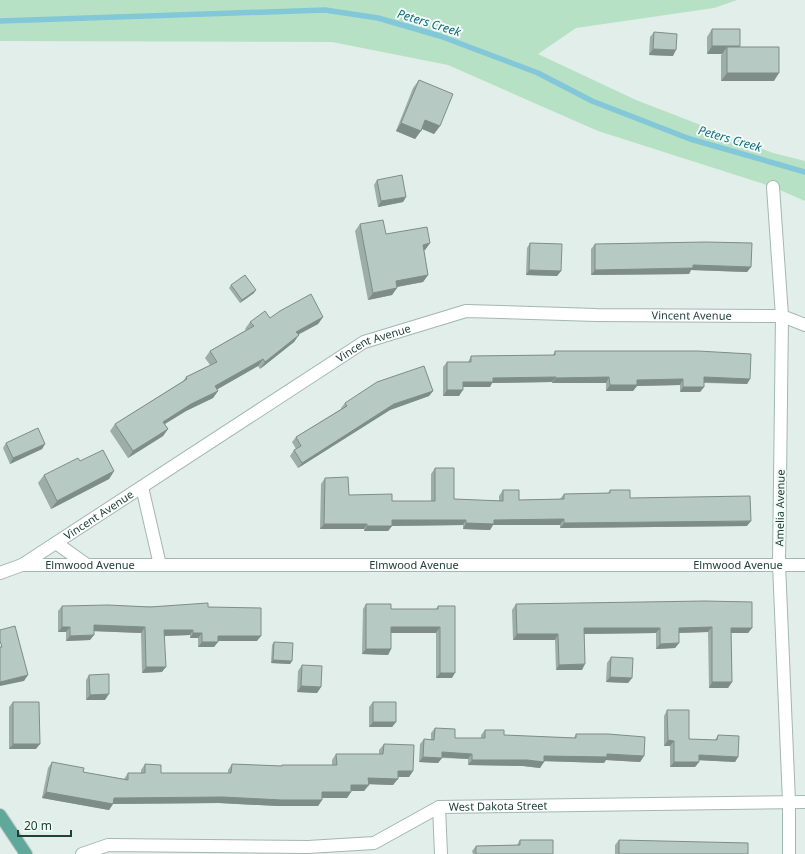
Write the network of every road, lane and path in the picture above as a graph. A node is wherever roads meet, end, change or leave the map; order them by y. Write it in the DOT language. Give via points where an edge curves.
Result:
graph roads {
  1 [pos="773,187"];
  2 [pos="782,316"];
  3 [pos="805,325"];
  4 [pos="142,487"];
  5 [pos="56,543"];
  6 [pos="779,564"];
  7 [pos="22,565"];
  8 [pos="87,565"];
  9 [pos="160,565"];
  10 [pos="805,565"];
  11 [pos="0,572"];
  12 [pos="790,802"];
  13 [pos="805,802"];
  14 [pos="439,807"];
  15 [pos="0,815"];
  16 [pos="26,854"];
  17 [pos="82,854"];
  18 [pos="441,854"];
  19 [pos="789,854"];
  1 -- 2 [label="street, Amelia Avenue"];
  2 -- 3 [label="street, Vincent Avenue"];
  2 -- 4 [label="street, Vincent Avenue" via="466,311 364,342"];
  2 -- 6 [label="street, Amelia Avenue"];
  4 -- 5 [label="street, Vincent Avenue"];
  4 -- 9 [label="street"];
  5 -- 7 [label="street, Vincent Avenue"];
  5 -- 8 [label="street"];
  6 -- 9 [label="street, Elmwood Avenue"];
  6 -- 10 [label="street, Elmwood Avenue"];
  6 -- 12 [label="street, Amelia Avenue"];
  7 -- 8 [label="street, Elmwood Avenue"];
  7 -- 11 [label="street, Vincent Avenue"];
  8 -- 9 [label="street, Elmwood Avenue"];
  12 -- 13 [label="street, West Dakota Street"];
  12 -- 14 [label="street, West Dakota Street"];
  12 -- 19 [label="street, Amelia Avenue"];
  14 -- 17 [label="street, West Dakota Street" via="374,843 308,847 108,845"];
  14 -- 18 [label="street"];
  15 -- 16 [label="main road"];
}
